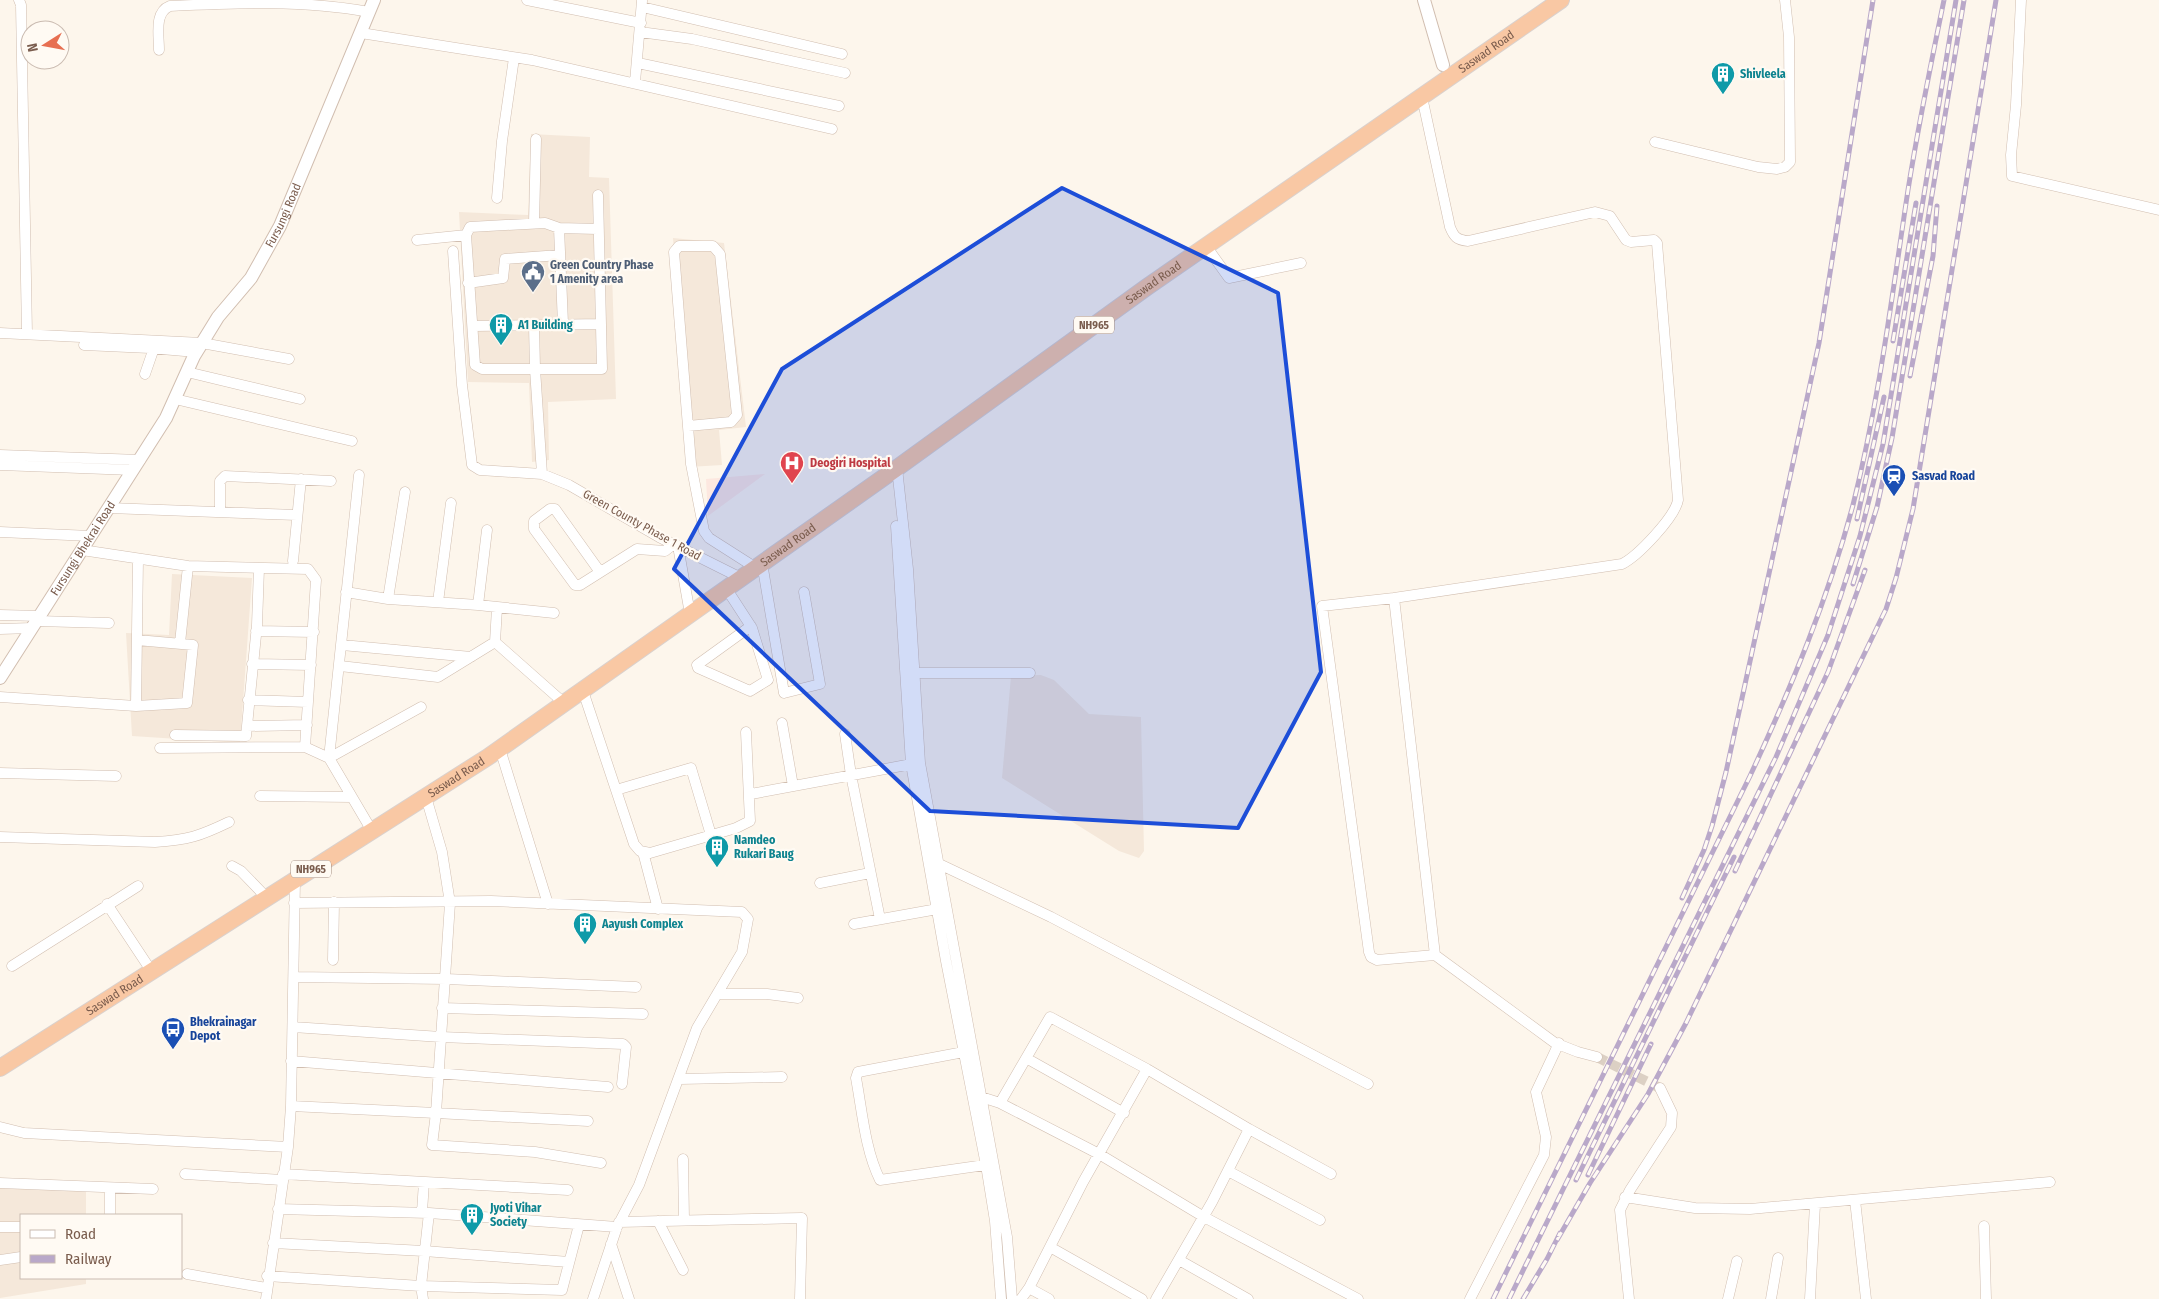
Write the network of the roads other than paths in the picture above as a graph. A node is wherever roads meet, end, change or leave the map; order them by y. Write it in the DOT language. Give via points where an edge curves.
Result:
graph roads {
  1 [pos="18,0"];
  2 [pos="374,0"];
  3 [pos="527,0"];
  4 [pos="1424,0"];
  5 [pos="1561,0"];
  6 [pos="1785,0"];
  7 [pos="2021,0"];
  8 [pos="642,3"];
  9 [pos="369,12"];
  10 [pos="640,27"];
  11 [pos="360,33"];
  12 [pos="159,50"];
  13 [pos="842,54"];
  14 [pos="514,58"];
  15 [pos="638,63"];
  16 [pos="1443,65"];
  17 [pos="845,73"];
  18 [pos="635,82"];
  19 [pos="1422,97"];
  20 [pos="840,106"];
  21 [pos="832,129"];
  22 [pos="536,139"];
  23 [pos="1655,142"];
  24 [pos="598,195"];
  25 [pos="497,198"];
  26 [pos="2159,210"];
  27 [pos="534,223"];
  28 [pos="559,228"];
  29 [pos="598,228"];
  30 [pos="466,235"];
  31 [pos="417,240"];
  32 [pos="1206,246"];
  33 [pos="453,251"];
  34 [pos="560,255"];
  35 [pos="1301,263"];
  36 [pos="468,282"];
  37 [pos="563,324"];
  38 [pos="601,324"];
  39 [pos="534,325"];
  40 [pos="473,326"];
  41 [pos="0,333"];
  42 [pos="26,334"];
  43 [pos="84,345"];
  44 [pos="154,348"];
  45 [pos="199,348"];
  46 [pos="289,359"];
  47 [pos="535,369"];
  48 [pos="187,372"];
  49 [pos="145,374"];
  50 [pos="175,399"];
  51 [pos="300,399"];
  52 [pos="166,418"];
  53 [pos="688,426"];
  54 [pos="352,441"];
  55 [pos="0,455"];
  56 [pos="0,465"];
  57 [pos="136,465"];
  58 [pos="894,470"];
  59 [pos="542,474"];
  60 [pos="359,475"];
  61 [pos="301,479"];
  62 [pos="331,481"];
  63 [pos="405,492"];
  64 [pos="451,503"];
  65 [pos="109,508"];
  66 [pos="220,512"];
  67 [pos="297,515"];
  68 [pos="487,530"];
  69 [pos="0,532"];
  70 [pos="91,536"];
  71 [pos="676,545"];
  72 [pos="82,550"];
  73 [pos="138,559"];
  74 [pos="293,561"];
  75 [pos="759,565"];
  76 [pos="188,566"];
  77 [pos="259,568"];
  78 [pos="600,572"];
  79 [pos="742,578"];
  80 [pos="726,588"];
  81 [pos="346,592"];
  82 [pos="804,592"];
  83 [pos="1394,598"];
  84 [pos="388,599"];
  85 [pos="438,602"];
  86 [pos="478,605"];
  87 [pos="497,608"];
  88 [pos="554,613"];
  89 [pos="690,614"];
  90 [pos="0,615"];
  91 [pos="36,622"];
  92 [pos="109,623"];
  93 [pos="751,626"];
  94 [pos="0,629"];
  95 [pos="256,631"];
  96 [pos="314,632"];
  97 [pos="137,640"];
  98 [pos="495,642"];
  99 [pos="180,644"];
  100 [pos="342,645"];
  101 [pos="471,657"];
  102 [pos="6,660"];
  103 [pos="252,664"];
  104 [pos="312,665"];
  105 [pos="340,666"];
  106 [pos="910,673"];
  107 [pos="1030,674"];
  108 [pos="0,678"];
  109 [pos="583,691"];
  110 [pos="0,697"];
  111 [pos="248,700"];
  112 [pos="308,702"];
  113 [pos="564,703"];
  114 [pos="136,706"];
  115 [pos="421,707"];
  116 [pos="782,723"];
  117 [pos="307,725"];
  118 [pos="247,726"];
  119 [pos="746,732"];
  120 [pos="845,734"];
  121 [pos="175,735"];
  122 [pos="305,747"];
  123 [pos="160,748"];
  124 [pos="500,748"];
  125 [pos="329,758"];
  126 [pos="916,763"];
  127 [pos="0,773"];
  128 [pos="851,775"];
  129 [pos="116,776"];
  130 [pos="793,786"];
  131 [pos="616,790"];
  132 [pos="751,794"];
  133 [pos="260,796"];
  134 [pos="352,797"];
  135 [pos="426,797"];
  136 [pos="229,822"];
  137 [pos="372,831"];
  138 [pos="711,835"];
  139 [pos="0,837"];
  140 [pos="643,852"];
  141 [pos="933,861"];
  142 [pos="232,866"];
  143 [pos="870,872"];
  144 [pos="295,880"];
  145 [pos="820,883"];
  146 [pos="138,886"];
  147 [pos="267,898"];
  148 [pos="334,902"];
  149 [pos="294,903"];
  150 [pos="450,903"];
  151 [pos="108,904"];
  152 [pos="548,904"];
  153 [pos="941,908"];
  154 [pos="658,909"];
  155 [pos="880,919"];
  156 [pos="854,924"];
  157 [pos="1436,955"];
  158 [pos="333,960"];
  159 [pos="12,966"];
  160 [pos="152,972"];
  161 [pos="294,977"];
  162 [pos="446,979"];
  163 [pos="636,987"];
  164 [pos="717,994"];
  165 [pos="798,998"];
  166 [pos="442,1008"];
  167 [pos="643,1014"];
  168 [pos="293,1027"];
  169 [pos="441,1036"];
  170 [pos="1559,1043"];
  171 [pos="968,1051"];
  172 [pos="1598,1057"];
  173 [pos="1026,1058"];
  174 [pos="291,1061"];
  175 [pos="0,1068"];
  176 [pos="1147,1069"];
  177 [pos="439,1074"];
  178 [pos="782,1077"];
  179 [pos="680,1079"];
  180 [pos="622,1084"];
  181 [pos="1368,1084"];
  182 [pos="608,1087"];
  183 [pos="1660,1088"];
  184 [pos="977,1095"];
  185 [pos="1000,1104"];
  186 [pos="291,1106"];
  187 [pos="436,1113"];
  188 [pos="1124,1113"];
  189 [pos="588,1121"];
  190 [pos="0,1127"];
  191 [pos="1250,1129"];
  192 [pos="288,1147"];
  193 [pos="1099,1154"];
  194 [pos="683,1159"];
  195 [pos="601,1164"];
  196 [pos="990,1164"];
  197 [pos="1228,1171"];
  198 [pos="185,1174"];
  199 [pos="1332,1174"];
  200 [pos="283,1177"];
  201 [pos="424,1182"];
  202 [pos="2050,1182"];
  203 [pos="0,1183"];
  204 [pos="110,1188"];
  205 [pos="152,1189"];
  206 [pos="568,1190"];
  207 [pos="1625,1197"];
  208 [pos="1855,1200"];
  209 [pos="1815,1204"];
  210 [pos="278,1209"];
  211 [pos="426,1212"];
  212 [pos="110,1214"];
  213 [pos="1204,1217"];
  214 [pos="684,1220"];
  215 [pos="1320,1220"];
  216 [pos="658,1221"];
  217 [pos="579,1225"];
  218 [pos="618,1225"];
  219 [pos="1984,1226"];
  220 [pos="0,1227"];
  221 [pos="20,1227"];
  222 [pos="273,1243"];
  223 [pos="611,1244"];
  224 [pos="1050,1247"];
  225 [pos="424,1251"];
  226 [pos="20,1257"];
  227 [pos="1778,1258"];
  228 [pos="0,1260"];
  229 [pos="1179,1260"];
  230 [pos="1736,1261"];
  231 [pos="569,1262"];
  232 [pos="683,1270"];
  233 [pos="187,1274"];
  234 [pos="268,1276"];
  235 [pos="421,1286"];
  236 [pos="266,1288"];
  237 [pos="1029,1288"];
  238 [pos="266,1299"];
  239 [pos="423,1299"];
  240 [pos="593,1299"];
  241 [pos="629,1299"];
  242 [pos="800,1299"];
  243 [pos="1001,1299"];
  244 [pos="1012,1299"];
  245 [pos="1021,1299"];
  246 [pos="1049,1299"];
  247 [pos="1142,1299"];
  248 [pos="1156,1299"];
  249 [pos="1248,1299"];
  250 [pos="1358,1299"];
  251 [pos="1470,1299"];
  252 [pos="1629,1299"];
  253 [pos="1728,1299"];
  254 [pos="1771,1299"];
  255 [pos="1810,1299"];
  256 [pos="1866,1299"];
  257 [pos="1986,1299"];
  1 -- 42 [label="street" via="21,15"];
  2 -- 9 [label="street, Fursungi Road"];
  3 -- 10 [label="street"];
  4 -- 16 [label="street"];
  5 -- 19 [label="highway, Saswad Road / NH965"];
  6 -- 23 [label="street" via="1789,36 1790,162 1777,169 1758,167"];
  7 -- 26 [label="street" via="2012,176"];
  8 -- 10 [label="street"];
  8 -- 13 [label="street"];
  9 -- 11 [label="street, Fursungi Road"];
  9 -- 12 [label="street" via="337,6 170,6 160,14"];
  10 -- 15 [label="street"];
  10 -- 17 [label="street"];
  11 -- 14 [label="street"];
  11 -- 45 [label="street, Fursungi Road" via="280,226 251,278 218,317"];
  14 -- 18 [label="street"];
  14 -- 25 [label="street"];
  15 -- 18 [label="street"];
  15 -- 20 [label="street"];
  18 -- 21 [label="street"];
  19 -- 32 [label="highway, Saswad Road / NH965"];
  19 -- 83 [label="street" via="1450,227 1459,240 1595,212 1610,216 1626,240 1654,240 1657,243 1678,500 1672,514 1635,555 1622,564"];
  22 -- 27 [label="street"];
  24 -- 29 [label="street"];
  27 -- 28 [label="street" via="551,223"];
  27 -- 30 [label="street" via="473,226"];
  28 -- 29 [label="street"];
  28 -- 34 [label="street"];
  29 -- 38 [label="street"];
  30 -- 31 [label="street"];
  30 -- 36 [label="street"];
  32 -- 35 [label="street" via="1229,278"];
  32 -- 58 [label="highway, Saswad Road / NH965"];
  33 -- 59 [label="street, Green County Phase 1 Road" via="462,385 472,465 480,470"];
  34 -- 36 [label="street" via="505,259 503,278"];
  34 -- 37 [label="street"];
  36 -- 40 [label="street"];
  37 -- 38 [label="street"];
  37 -- 39 [label="street"];
  38 -- 47 [label="street" via="602,369"];
  39 -- 40 [label="street"];
  39 -- 47 [label="street"];
  40 -- 47 [label="street" via="476,367"];
  41 -- 42 [label="street"];
  42 -- 45 [label="street"];
  43 -- 44 [label="street"];
  44 -- 45 [label="street"];
  44 -- 49 [label="street"];
  45 -- 46 [label="street"];
  45 -- 48 [label="street, Fursungi Road"];
  47 -- 59 [label="street"];
  48 -- 50 [label="street, Fursungi Road"];
  48 -- 51 [label="street"];
  50 -- 52 [label="street, Fursungi Road"];
  50 -- 54 [label="street"];
  52 -- 57 [label="street, Fursungi Bhekrai Road"];
  53 -- 53 [label="street" via="674,252 679,246 713,246 720,254 737,415 732,422"];
  53 -- 75 [label="street" via="691,464 704,531 709,538"];
  55 -- 57 [label="street"];
  56 -- 57 [label="street"];
  57 -- 65 [label="street, Fursungi Bhekrai Road"];
  58 -- 75 [label="highway, Saswad Road / NH965"];
  58 -- 106 [label="street"];
  59 -- 71 [label="street, Green County Phase 1 Road" via="569,485"];
  60 -- 81 [label="street"];
  61 -- 62 [label="street"];
  61 -- 66 [label="street" via="225,476 220,481"];
  61 -- 67 [label="street"];
  63 -- 84 [label="street"];
  64 -- 85 [label="street"];
  65 -- 66 [label="street"];
  65 -- 70 [label="street, Fursungi Bhekrai Road"];
  66 -- 67 [label="street"];
  67 -- 74 [label="street"];
  68 -- 86 [label="street"];
  69 -- 70 [label="street"];
  70 -- 72 [label="street, Fursungi Bhekrai Road"];
  71 -- 78 [label="street" via="666,551 637,549"];
  71 -- 79 [label="street, Green County Phase 1 Road"];
  71 -- 89 [label="street"];
  72 -- 73 [label="street"];
  72 -- 91 [label="street, Fursungi Bhekrai Road"];
  73 -- 76 [label="street"];
  73 -- 97 [label="street"];
  75 -- 79 [label="highway, Saswad Road / NH965"];
  75 -- 82 [label="street" via="784,693 820,684"];
  76 -- 77 [label="street"];
  76 -- 99 [label="street"];
  77 -- 95 [label="street"];
  77 -- 96 [label="street" via="308,569 313,573 316,580"];
  78 -- 78 [label="street" via="580,585 573,584 534,529 534,522 550,509 556,509"];
  79 -- 80 [label="highway, Saswad Road / NH965"];
  80 -- 89 [label="highway, Saswad Road / NH965"];
  80 -- 93 [label="street"];
  81 -- 84 [label="street"];
  81 -- 100 [label="street"];
  83 -- 157 [label="street"];
  83 -- 157 [label="street" via="1322,606 1370,952 1374,960"];
  84 -- 85 [label="street"];
  85 -- 86 [label="street"];
  86 -- 87 [label="street"];
  87 -- 88 [label="street"];
  87 -- 98 [label="street"];
  89 -- 109 [label="highway, Saswad Road / NH965"];
  90 -- 91 [label="street"];
  91 -- 92 [label="street"];
  91 -- 94 [label="street"];
  91 -- 102 [label="street, Fursungi Bhekrai Road"];
  93 -- 93 [label="street" via="767,681 750,691 698,668"];
  95 -- 96 [label="street"];
  95 -- 103 [label="street"];
  96 -- 104 [label="street"];
  97 -- 99 [label="street"];
  97 -- 114 [label="street"];
  98 -- 101 [label="street"];
  98 -- 113 [label="street"];
  99 -- 114 [label="street" via="192,645 187,703"];
  100 -- 101 [label="street"];
  100 -- 105 [label="street"];
  101 -- 105 [label="street" via="432,678"];
  102 -- 108 [label="street, Fursungi Bhekrai Road"];
  103 -- 104 [label="street"];
  103 -- 111 [label="street"];
  104 -- 112 [label="street"];
  105 -- 125 [label="street"];
  106 -- 107 [label="street"];
  106 -- 126 [label="street"];
  109 -- 113 [label="highway, Saswad Road / NH965"];
  109 -- 131 [label="street"];
  110 -- 114 [label="street"];
  111 -- 112 [label="street"];
  111 -- 118 [label="street"];
  112 -- 117 [label="street"];
  113 -- 124 [label="highway, Saswad Road / NH965"];
  115 -- 125 [label="street"];
  116 -- 130 [label="street"];
  117 -- 118 [label="street"];
  117 -- 122 [label="street"];
  118 -- 121 [label="street" via="246,736"];
  119 -- 138 [label="street" via="750,821"];
  120 -- 128 [label="street"];
  122 -- 123 [label="street"];
  122 -- 125 [label="street"];
  124 -- 135 [label="highway, Saswad Road / NH965"];
  124 -- 152 [label="street"];
  125 -- 134 [label="street"];
  126 -- 128 [label="street"];
  126 -- 141 [label="street"];
  127 -- 129 [label="street"];
  128 -- 130 [label="street"];
  128 -- 143 [label="street"];
  130 -- 132 [label="street"];
  131 -- 138 [label="street" via="691,768"];
  131 -- 140 [label="street" via="634,844"];
  133 -- 134 [label="street"];
  134 -- 137 [label="street"];
  135 -- 137 [label="highway, Saswad Road / NH965"];
  135 -- 150 [label="street" via="442,852"];
  136 -- 139 [label="street" via="198,838 181,841"];
  137 -- 144 [label="highway, Saswad Road / NH965"];
  138 -- 140 [label="street" via="650,853"];
  140 -- 154 [label="street"];
  141 -- 153 [label="street"];
  141 -- 181 [label="street" via="1051,917"];
  142 -- 147 [label="street"];
  143 -- 145 [label="street"];
  143 -- 155 [label="street"];
  144 -- 147 [label="highway, Saswad Road / NH965"];
  144 -- 149 [label="street"];
  146 -- 151 [label="street"];
  147 -- 160 [label="highway, Saswad Road / NH965"];
  148 -- 149 [label="street"];
  148 -- 150 [label="street"];
  148 -- 158 [label="street"];
  149 -- 161 [label="street"];
  150 -- 152 [label="street"];
  150 -- 162 [label="street"];
  151 -- 159 [label="street"];
  151 -- 160 [label="street"];
  152 -- 154 [label="street"];
  153 -- 155 [label="street"];
  153 -- 171 [label="street"];
  154 -- 164 [label="street" via="746,914 742,952"];
  155 -- 156 [label="street"];
  157 -- 170 [label="street"];
  160 -- 175 [label="highway, Saswad Road / NH965"];
  161 -- 162 [label="street"];
  161 -- 168 [label="street"];
  162 -- 163 [label="street"];
  162 -- 166 [label="street"];
  164 -- 165 [label="street"];
  164 -- 179 [label="street" via="697,1028"];
  166 -- 167 [label="street"];
  166 -- 169 [label="street"];
  168 -- 169 [label="street"];
  168 -- 174 [label="street"];
  169 -- 177 [label="street"];
  169 -- 180 [label="street" via="624,1044"];
  170 -- 172 [label="street"];
  170 -- 251 [label="street" via="1536,1092 1545,1129 1544,1154"];
  171 -- 184 [label="street"];
  171 -- 196 [label="street" via="858,1072 856,1078 869,1145 880,1180"];
  173 -- 176 [label="street" via="1050,1017"];
  173 -- 185 [label="street"];
  173 -- 188 [label="street"];
  174 -- 177 [label="street"];
  174 -- 186 [label="street"];
  176 -- 188 [label="street"];
  176 -- 191 [label="street"];
  177 -- 182 [label="street"];
  177 -- 187 [label="street"];
  178 -- 179 [label="street"];
  179 -- 218 [label="street" via="639,1185"];
  183 -- 207 [label="street" via="1672,1113 1671,1127"];
  184 -- 185 [label="street"];
  184 -- 196 [label="street"];
  185 -- 193 [label="street"];
  186 -- 187 [label="street"];
  186 -- 192 [label="street"];
  187 -- 189 [label="street"];
  187 -- 195 [label="street" via="432,1145 535,1152"];
  188 -- 193 [label="street"];
  190 -- 192 [label="street" via="24,1133"];
  191 -- 197 [label="street"];
  191 -- 199 [label="street"];
  192 -- 200 [label="street"];
  193 -- 213 [label="street"];
  193 -- 224 [label="street"];
  194 -- 214 [label="street"];
  196 -- 243 [label="street"];
  196 -- 244 [label="street" via="1007,1237"];
  197 -- 213 [label="street"];
  197 -- 215 [label="street"];
  198 -- 200 [label="street"];
  200 -- 201 [label="street"];
  200 -- 210 [label="street"];
  201 -- 206 [label="street"];
  201 -- 211 [label="street"];
  202 -- 208 [label="street"];
  203 -- 204 [label="street"];
  204 -- 205 [label="street"];
  204 -- 212 [label="street"];
  207 -- 209 [label="street" via="1722,1210"];
  207 -- 252 [label="street" via="1620,1222"];
  208 -- 209 [label="street"];
  208 -- 256 [label="street"];
  209 -- 255 [label="street"];
  210 -- 211 [label="street"];
  210 -- 222 [label="street"];
  211 -- 217 [label="street"];
  211 -- 225 [label="street"];
  213 -- 229 [label="street"];
  213 -- 250 [label="street"];
  214 -- 216 [label="street"];
  214 -- 242 [label="street" via="802,1218"];
  216 -- 218 [label="street"];
  216 -- 232 [label="street"];
  217 -- 218 [label="street"];
  217 -- 231 [label="street"];
  218 -- 223 [label="street"];
  219 -- 257 [label="street"];
  220 -- 221 [label="street"];
  222 -- 225 [label="street"];
  222 -- 234 [label="street"];
  223 -- 240 [label="street"];
  223 -- 241 [label="street"];
  224 -- 237 [label="street"];
  224 -- 247 [label="street"];
  225 -- 231 [label="street"];
  225 -- 235 [label="street"];
  226 -- 228 [label="street"];
  227 -- 254 [label="street"];
  229 -- 248 [label="street"];
  229 -- 249 [label="street"];
  230 -- 253 [label="street"];
  231 -- 235 [label="street" via="562,1290"];
  233 -- 236 [label="street"];
  234 -- 235 [label="street"];
  234 -- 236 [label="street"];
  235 -- 239 [label="street"];
  236 -- 238 [label="street"];
  237 -- 245 [label="street"];
  237 -- 246 [label="street"];
}
